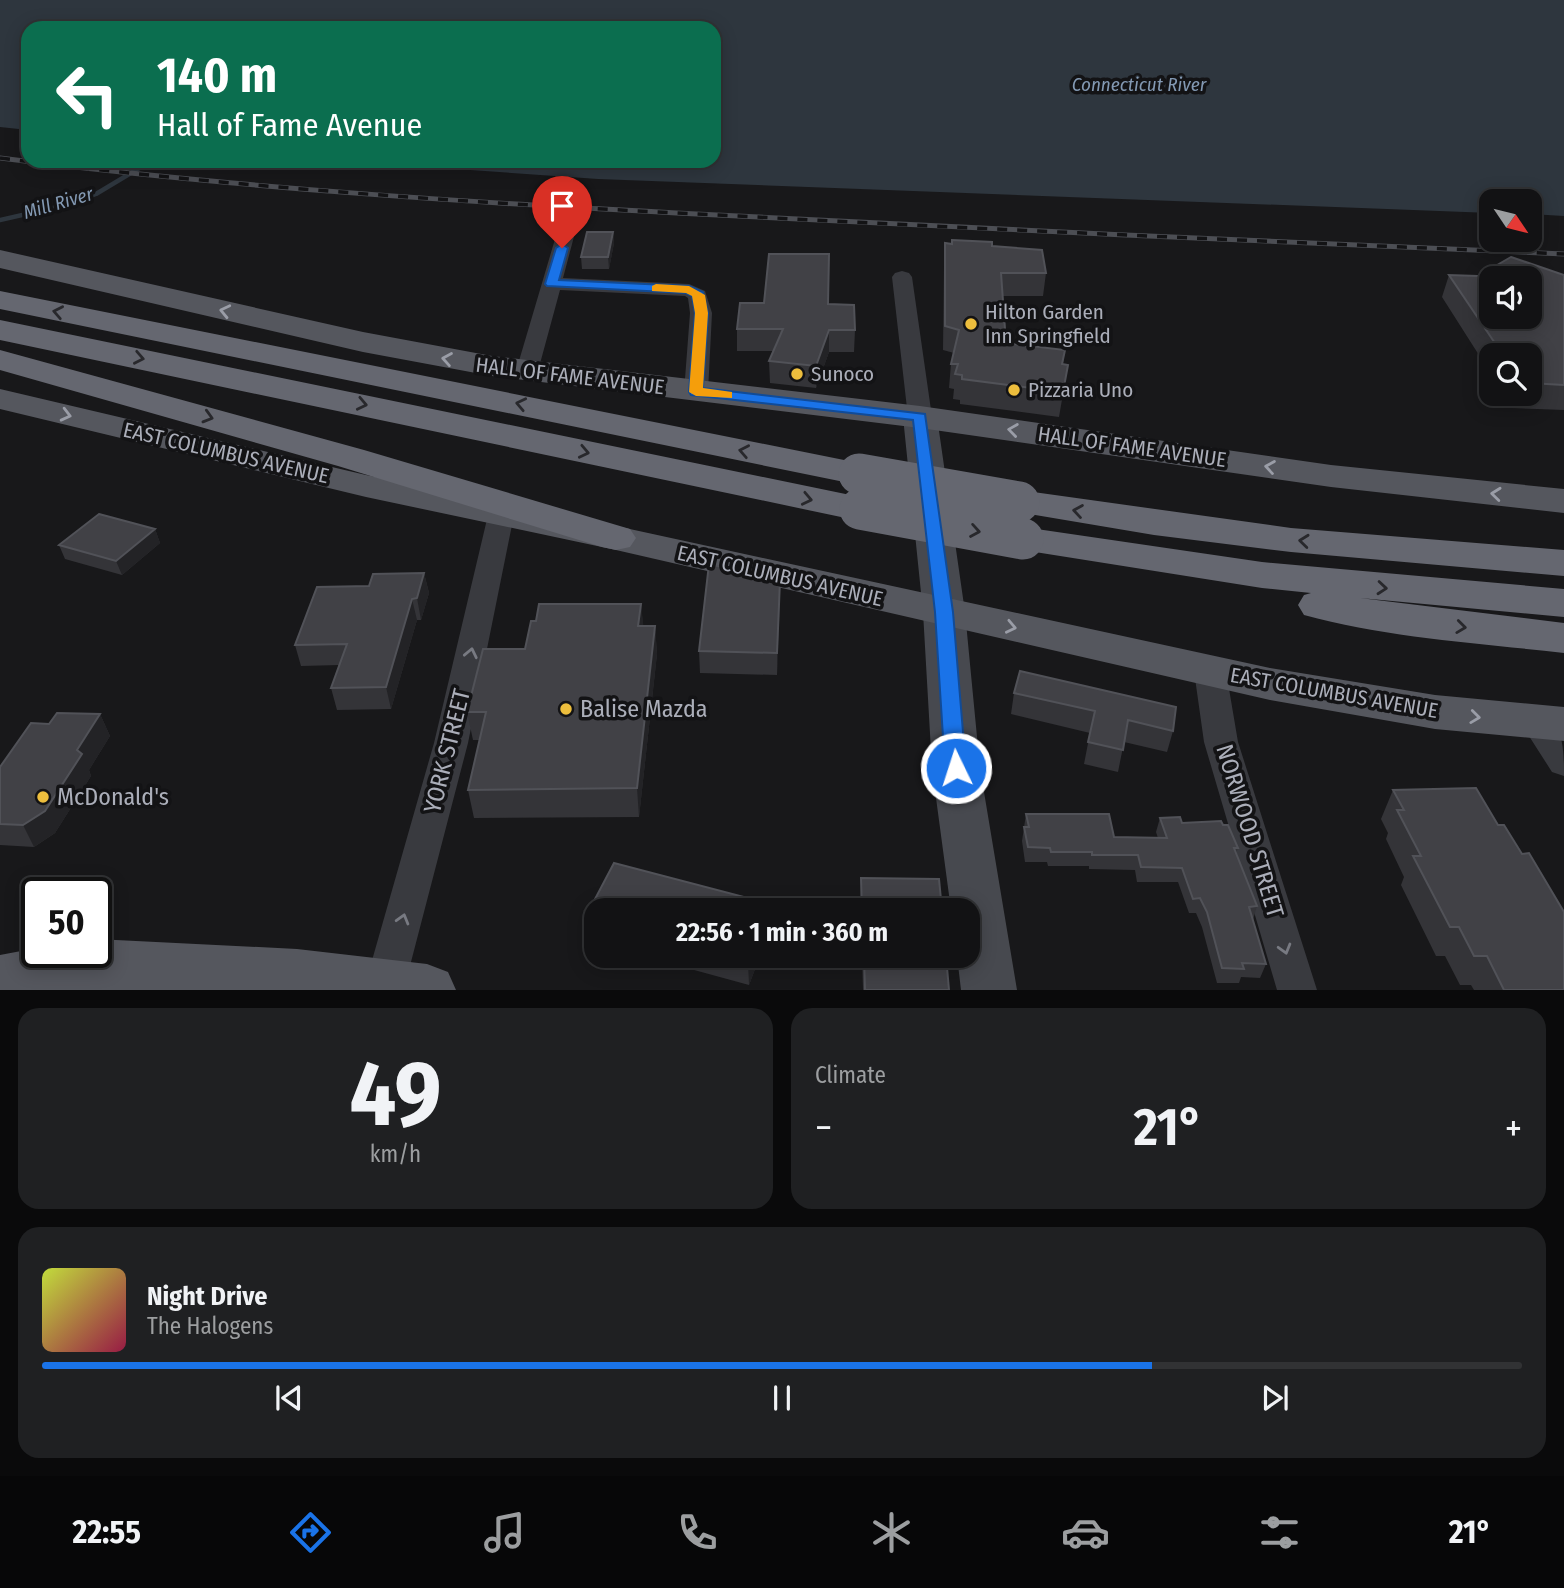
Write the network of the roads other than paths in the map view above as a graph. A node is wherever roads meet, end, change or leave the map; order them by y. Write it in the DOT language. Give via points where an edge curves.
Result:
graph roads {
  1 [pos="568,229"];
  2 [pos="0,259"];
  3 [pos="0,273"];
  4 [pos="902,277"];
  5 [pos="552,284"];
  6 [pos="0,300"];
  7 [pos="0,330"];
  8 [pos="0,360"];
  9 [pos="336,366"];
  10 [pos="527,371"];
  11 [pos="696,392"];
  12 [pos="0,399"];
  13 [pos="920,417"];
  14 [pos="859,492"];
  15 [pos="1564,501"];
  16 [pos="501,515"];
  17 [pos="1033,529"];
  18 [pos="616,538"];
  19 [pos="1564,563"];
  20 [pos="1564,603"];
  21 [pos="944,612"];
  22 [pos="1564,638"];
  23 [pos="1210,671"];
  24 [pos="1550,723"];
  25 [pos="1564,763"];
  26 [pos="0,953"];
  27 [pos="76,976"];
  28 [pos="0,981"];
  29 [pos="406,987"];
  30 [pos="989,989"];
  31 [pos="1297,989"];
  1 -- 5 [label="street"];
  10 -- 2 [label="main road, HALL OF FAME AVENUE, one-way" via="393,348"];
  3 -- 9 [label="highway"];
  4 -- 13 [label="street"];
  5 -- 10 [label="street"];
  5 -- 11 [label="street" via="689,290 698,295"];
  9 -- 6 [label="highway, one-way"];
  7 -- 14 [label="highway, one-way"];
  8 -- 18 [label="highway, one-way"];
  14 -- 9 [label="highway, one-way"];
  10 -- 11 [label="main road, HALL OF FAME AVENUE"];
  11 -- 13 [label="main road, HALL OF FAME AVENUE"];
  12 -- 16 [label="main road, EAST COLUMBUS AVENUE, one-way"];
  15 -- 13 [label="main road, HALL OF FAME AVENUE, one-way" via="1331,476"];
  13 -- 21 [label="main road"];
  14 -- 17 [label="highway, bridge"];
  16 -- 18 [label="main road, EAST COLUMBUS AVENUE"];
  29 -- 16 [label="street, YORK STREET, one-way" via="451,743"];
  19 -- 17 [label="highway, one-way" via="1293,540"];
  17 -- 20 [label="highway, one-way" via="1276,576"];
  17 -- 22 [label="highway, one-way" via="1246,590 1436,624"];
  18 -- 21 [label="main road, EAST COLUMBUS AVENUE"];
  21 -- 23 [label="main road, EAST COLUMBUS AVENUE, one-way"];
  21 -- 30 [label="main road" via="956,768"];
  23 -- 24 [label="main road, EAST COLUMBUS AVENUE, one-way" via="1378,704"];
  23 -- 31 [label="street, NORWOOD STREET, one-way" via="1222,742"];
  24 -- 25 [label="street"];
  26 -- 27 [label="main road"];
  27 -- 28 [label="main road"];
  27 -- 29 [label="main road" via="297,974"];
}
